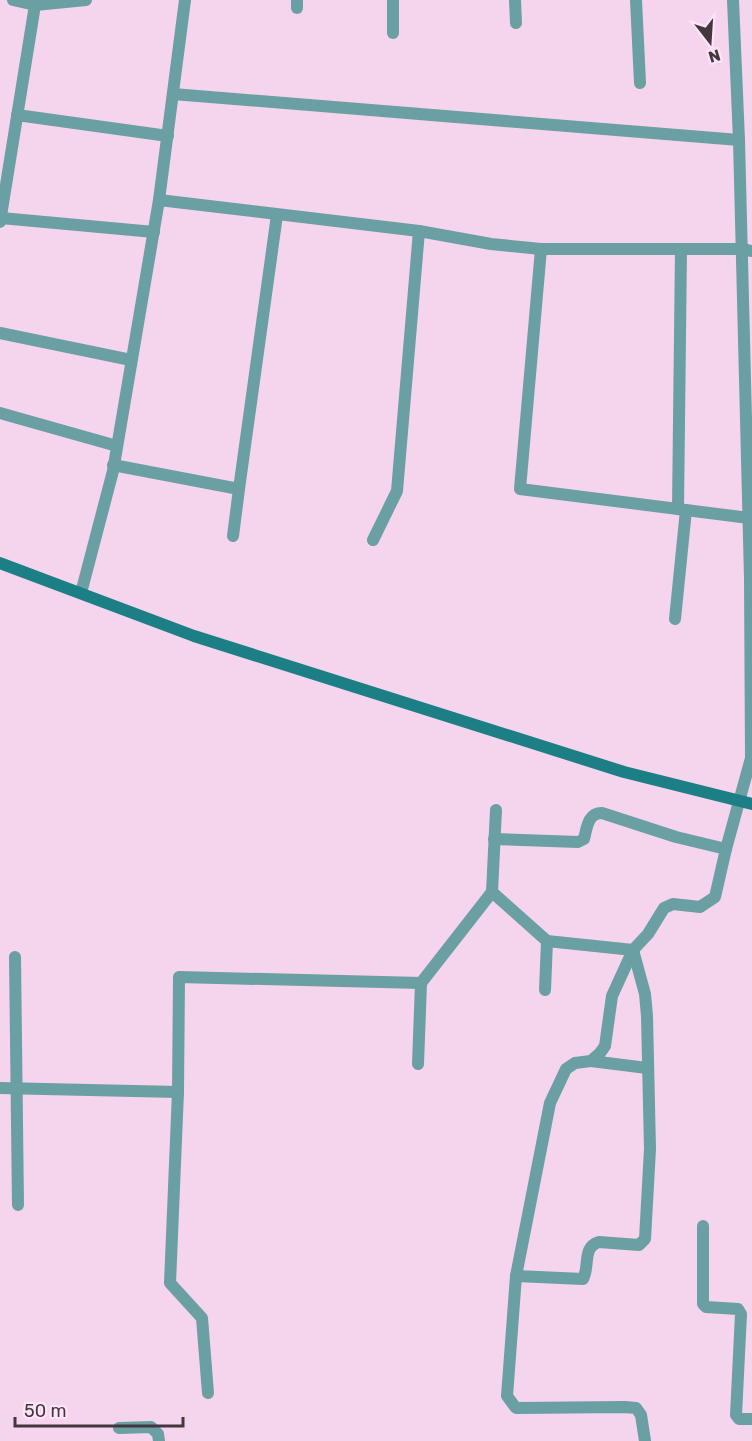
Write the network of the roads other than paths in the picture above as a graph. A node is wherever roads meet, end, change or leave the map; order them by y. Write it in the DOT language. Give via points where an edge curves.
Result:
graph roads {
  1 [pos="13,0"];
  2 [pos="86,0"];
  3 [pos="185,0"];
  4 [pos="393,0"];
  5 [pos="515,0"];
  6 [pos="636,0"];
  7 [pos="733,0"];
  8 [pos="35,5"];
  9 [pos="516,24"];
  10 [pos="393,33"];
  11 [pos="640,83"];
  12 [pos="173,94"];
  13 [pos="17,115"];
  14 [pos="168,136"];
  15 [pos="739,140"];
  16 [pos="159,201"];
  17 [pos="277,215"];
  18 [pos="0,220"];
  19 [pos="419,231"];
  20 [pos="154,232"];
  21 [pos="541,249"];
  22 [pos="681,249"];
  23 [pos="747,250"];
  24 [pos="0,333"];
  25 [pos="131,360"];
  26 [pos="0,413"];
  27 [pos="117,446"];
  28 [pos="113,465"];
  29 [pos="239,489"];
  30 [pos="682,509"];
  31 [pos="749,518"];
  32 [pos="233,536"];
  33 [pos="373,540"];
  34 [pos="0,563"];
  35 [pos="751,579"];
  36 [pos="81,593"];
  37 [pos="675,619"];
  38 [pos="746,802"];
  39 [pos="496,810"];
  40 [pos="494,839"];
  41 [pos="726,849"];
  42 [pos="492,892"];
  43 [pos="547,941"];
  44 [pos="633,950"];
  45 [pos="15,957"];
  46 [pos="421,983"];
  47 [pos="545,990"];
  48 [pos="591,1061"];
  49 [pos="418,1064"];
  50 [pos="647,1068"];
  51 [pos="0,1088"];
  52 [pos="16,1088"];
  53 [pos="178,1092"];
  54 [pos="18,1205"];
  55 [pos="703,1226"];
  56 [pos="516,1276"];
  57 [pos="208,1394"];
  58 [pos="752,1419"];
  59 [pos="119,1428"];
  60 [pos="159,1441"];
  61 [pos="645,1441"];
  1 -- 8 [label="street"];
  2 -- 8 [label="street"];
  3 -- 12 [label="street"];
  4 -- 10 [label="street"];
  5 -- 9 [label="street"];
  6 -- 11 [label="street"];
  7 -- 15 [label="street"];
  8 -- 13 [label="street"];
  12 -- 14 [label="street"];
  12 -- 15 [label="street"];
  13 -- 14 [label="street"];
  13 -- 18 [label="street"];
  14 -- 16 [label="street"];
  15 -- 23 [label="street"];
  16 -- 17 [label="street"];
  16 -- 20 [label="street"];
  17 -- 19 [label="street"];
  17 -- 29 [label="street"];
  18 -- 20 [label="street"];
  19 -- 21 [label="street"];
  19 -- 33 [label="street" via="397,491"];
  20 -- 25 [label="street"];
  21 -- 22 [label="street"];
  21 -- 30 [label="street" via="520,489"];
  22 -- 23 [label="street"];
  22 -- 30 [label="street"];
  23 -- 31 [label="street"];
  24 -- 25 [label="street"];
  25 -- 27 [label="street"];
  26 -- 27 [label="street"];
  27 -- 28 [label="street"];
  28 -- 29 [label="street"];
  28 -- 36 [label="street"];
  29 -- 32 [label="street"];
  30 -- 31 [label="street"];
  30 -- 37 [label="street"];
  31 -- 35 [label="street"];
  34 -- 36 [label="main road"];
  35 -- 38 [label="street" via="751,758"];
  36 -- 38 [label="main road" via="194,636 624,772"];
  38 -- 41 [label="street"];
  39 -- 40 [label="street"];
  40 -- 41 [label="street" via="578,842 584,839 590,818 602,813"];
  40 -- 42 [label="street"];
  41 -- 44 [label="street" via="715,897 700,908 673,904 664,908"];
  42 -- 43 [label="street"];
  42 -- 46 [label="street"];
  43 -- 44 [label="street"];
  43 -- 47 [label="street"];
  44 -- 48 [label="street" via="612,996 605,1046"];
  44 -- 50 [label="street" via="645,994"];
  45 -- 52 [label="street"];
  46 -- 49 [label="street"];
  46 -- 53 [label="street" via="179,977"];
  48 -- 50 [label="street"];
  48 -- 56 [label="street" via="574,1063 566,1069 550,1103"];
  50 -- 56 [label="street" via="650,1149 645,1239 639,1245 593,1244 588,1250 583,1279"];
  51 -- 52 [label="street"];
  52 -- 53 [label="street"];
  52 -- 54 [label="street"];
  53 -- 57 [label="street" via="170,1283 202,1318"];
  55 -- 58 [label="street" via="703,1304 738,1309 741,1314 736,1416"];
  56 -- 61 [label="street" via="507,1396 511,1403 516,1408 636,1408"];
  59 -- 60 [label="street" via="151,1427"];
}
